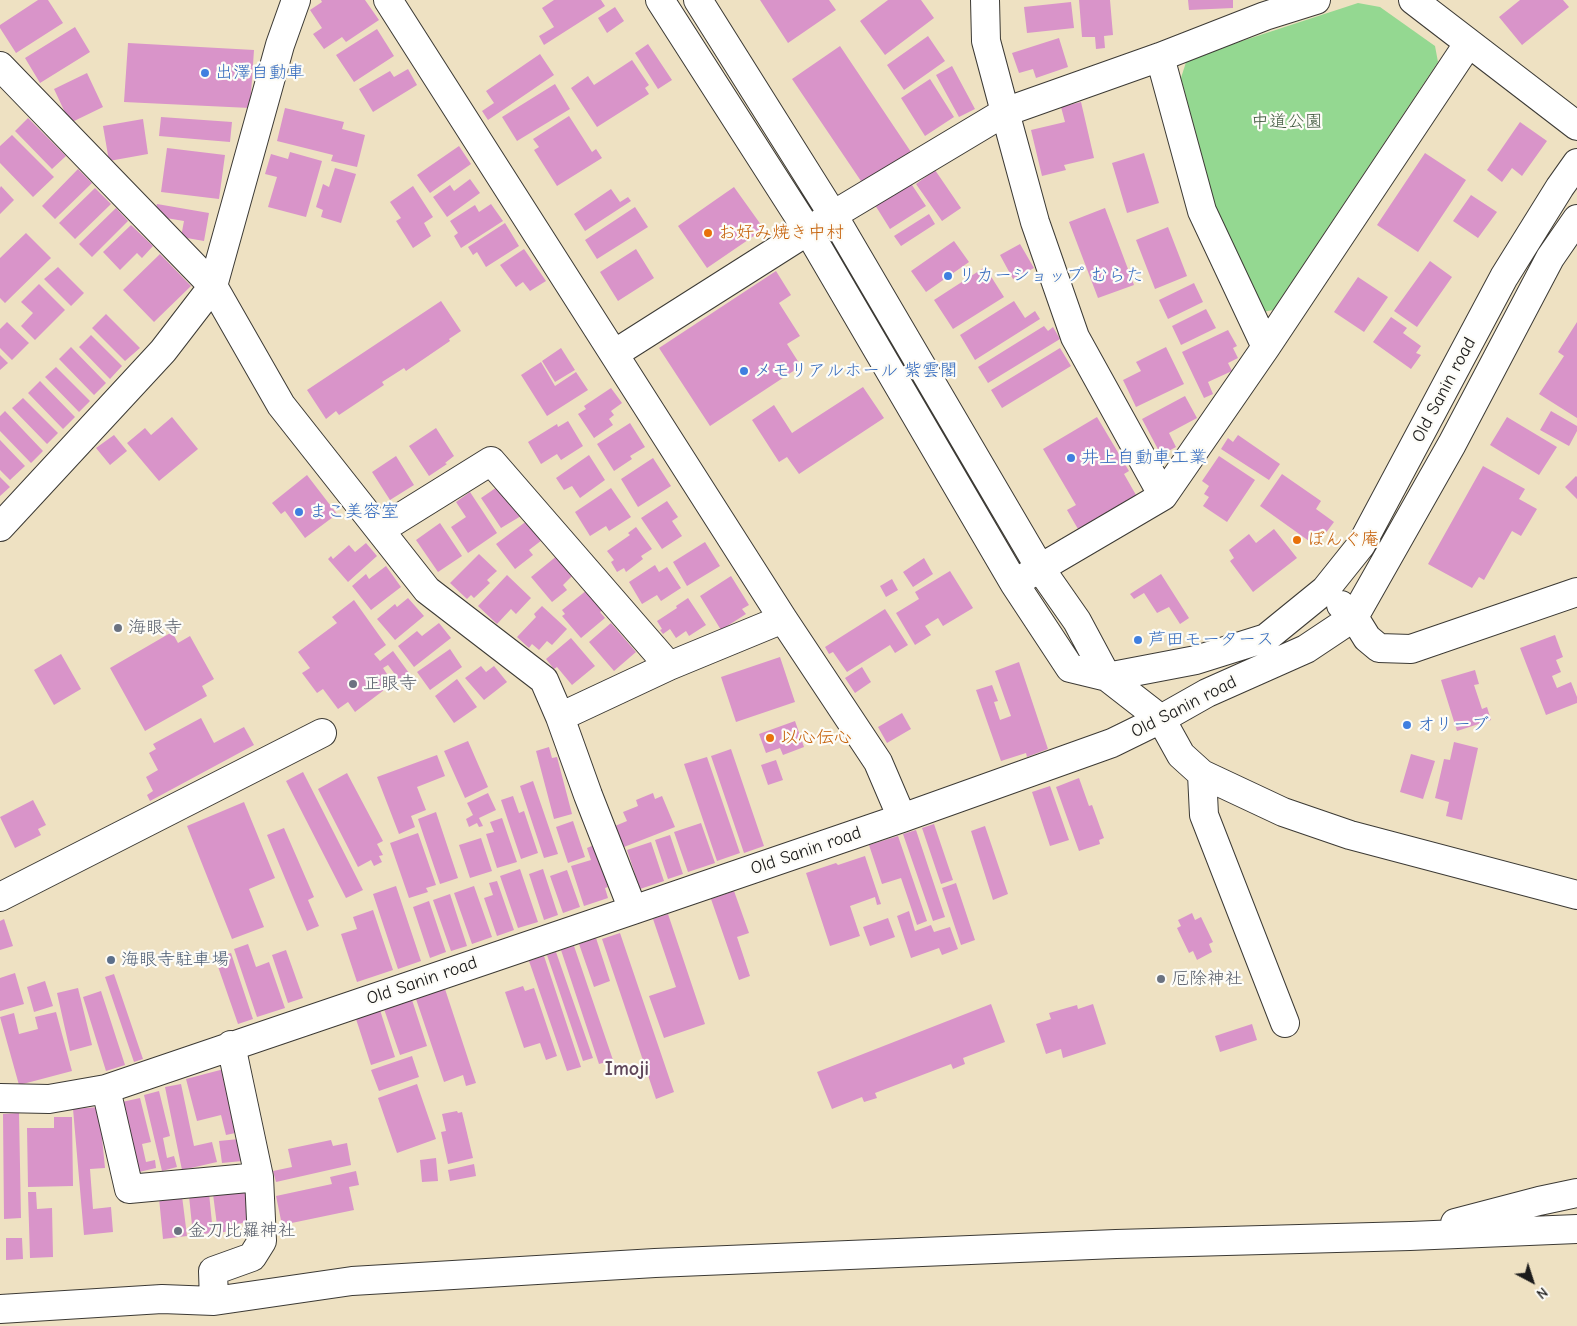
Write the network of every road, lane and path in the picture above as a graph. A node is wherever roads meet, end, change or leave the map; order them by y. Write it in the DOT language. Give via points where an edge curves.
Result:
graph roads {
  1 [pos="296,0"];
  2 [pos="388,0"];
  3 [pos="660,0"];
  4 [pos="698,0"];
  5 [pos="984,0"];
  6 [pos="1316,0"];
  7 [pos="1413,0"];
  8 [pos="1265,8"];
  9 [pos="1468,44"];
  10 [pos="1160,57"];
  11 [pos="0,66"];
  12 [pos="1005,112"];
  13 [pos="1577,126"];
  14 [pos="1577,163"];
  15 [pos="834,215"];
  16 [pos="1577,219"];
  17 [pos="808,231"];
  18 [pos="213,286"];
  19 [pos="1266,347"];
  20 [pos="614,354"];
  21 [pos="1164,496"];
  22 [pos="0,527"];
  23 [pos="380,530"];
  24 [pos="1040,568"];
  25 [pos="1014,583"];
  26 [pos="1325,590"];
  27 [pos="1577,592"];
  28 [pos="1354,617"];
  29 [pos="783,619"];
  30 [pos="669,666"];
  31 [pos="1107,677"];
  32 [pos="560,716"];
  33 [pos="1161,719"];
  34 [pos="322,733"];
  35 [pos="1202,774"];
  36 [pos="902,818"];
  37 [pos="1577,895"];
  38 [pos="0,896"];
  39 [pos="633,910"];
  40 [pos="1285,1023"];
  41 [pos="231,1045"];
  42 [pos="106,1089"];
  43 [pos="2,1092"];
  44 [pos="260,1177"];
  45 [pos="1577,1193"];
  46 [pos="1577,1229"];
  47 [pos="1410,1236"];
  48 [pos="214,1301"];
  49 [pos="0,1309"];
  1 -- 18 [label="street" via="280,45"];
  2 -- 20 [label="street"];
  3 -- 17 [label="street"];
  4 -- 15 [label="street"];
  5 -- 12 [label="street" via="986,41"];
  6 -- 8 [label="street"];
  7 -- 9 [label="street"];
  8 -- 10 [label="street"];
  9 -- 13 [label="street"];
  9 -- 19 [label="street"];
  10 -- 12 [label="street"];
  10 -- 19 [label="street" via="1202,211"];
  11 -- 18 [label="street"];
  12 -- 15 [label="street"];
  12 -- 21 [label="street" via="1035,222 1075,337"];
  14 -- 26 [label="street, Old Sanin road" via="1504,277 1361,545"];
  15 -- 17 [label="street"];
  15 -- 24 [label="street"];
  16 -- 28 [label="street" via="1550,258 1452,444"];
  17 -- 20 [label="street"];
  17 -- 25 [label="street"];
  18 -- 22 [label="street" via="163,352"];
  18 -- 23 [label="street" via="281,405"];
  19 -- 21 [label="street"];
  20 -- 29 [label="street"];
  21 -- 24 [label="street"];
  23 -- 30 [label="street" via="490,461"];
  23 -- 32 [label="street" via="427,590 544,680"];
  24 -- 25 [label="street"];
  24 -- 31 [label="street" via="1077,621"];
  25 -- 31 [label="street" via="1070,668"];
  26 -- 28 [label="street"];
  26 -- 31 [label="street, Old Sanin road" via="1266,638 1196,660"];
  27 -- 28 [label="street" via="1411,649 1379,648 1366,638"];
  28 -- 33 [label="street, Old Sanin road" via="1306,649 1207,693"];
  29 -- 30 [label="street"];
  29 -- 36 [label="street" via="878,762"];
  30 -- 32 [label="street"];
  31 -- 33 [label="street"];
  32 -- 39 [label="street"];
  33 -- 35 [label="street" via="1181,755"];
  33 -- 36 [label="street, Old Sanin road" via="1112,743"];
  34 -- 38 [label="street"];
  35 -- 37 [label="street" via="1283,812 1350,835"];
  35 -- 40 [label="street" via="1204,815"];
  36 -- 39 [label="street, Old Sanin road"];
  39 -- 41 [label="street, Old Sanin road"];
  41 -- 42 [label="street, Old Sanin road"];
  41 -- 44 [label="street"];
  42 -- 43 [label="street, Old Sanin road" via="48,1099"];
  42 -- 44 [label="street" via="129,1189"];
  44 -- 48 [label="street" via="262,1241 252,1258 213,1271"];
  45 -- 47 [label="street"];
  46 -- 47 [label="street"];
  47 -- 48 [label="street" via="1116,1244 645,1264 352,1280"];
  48 -- 49 [label="street" via="162,1299"];
}
